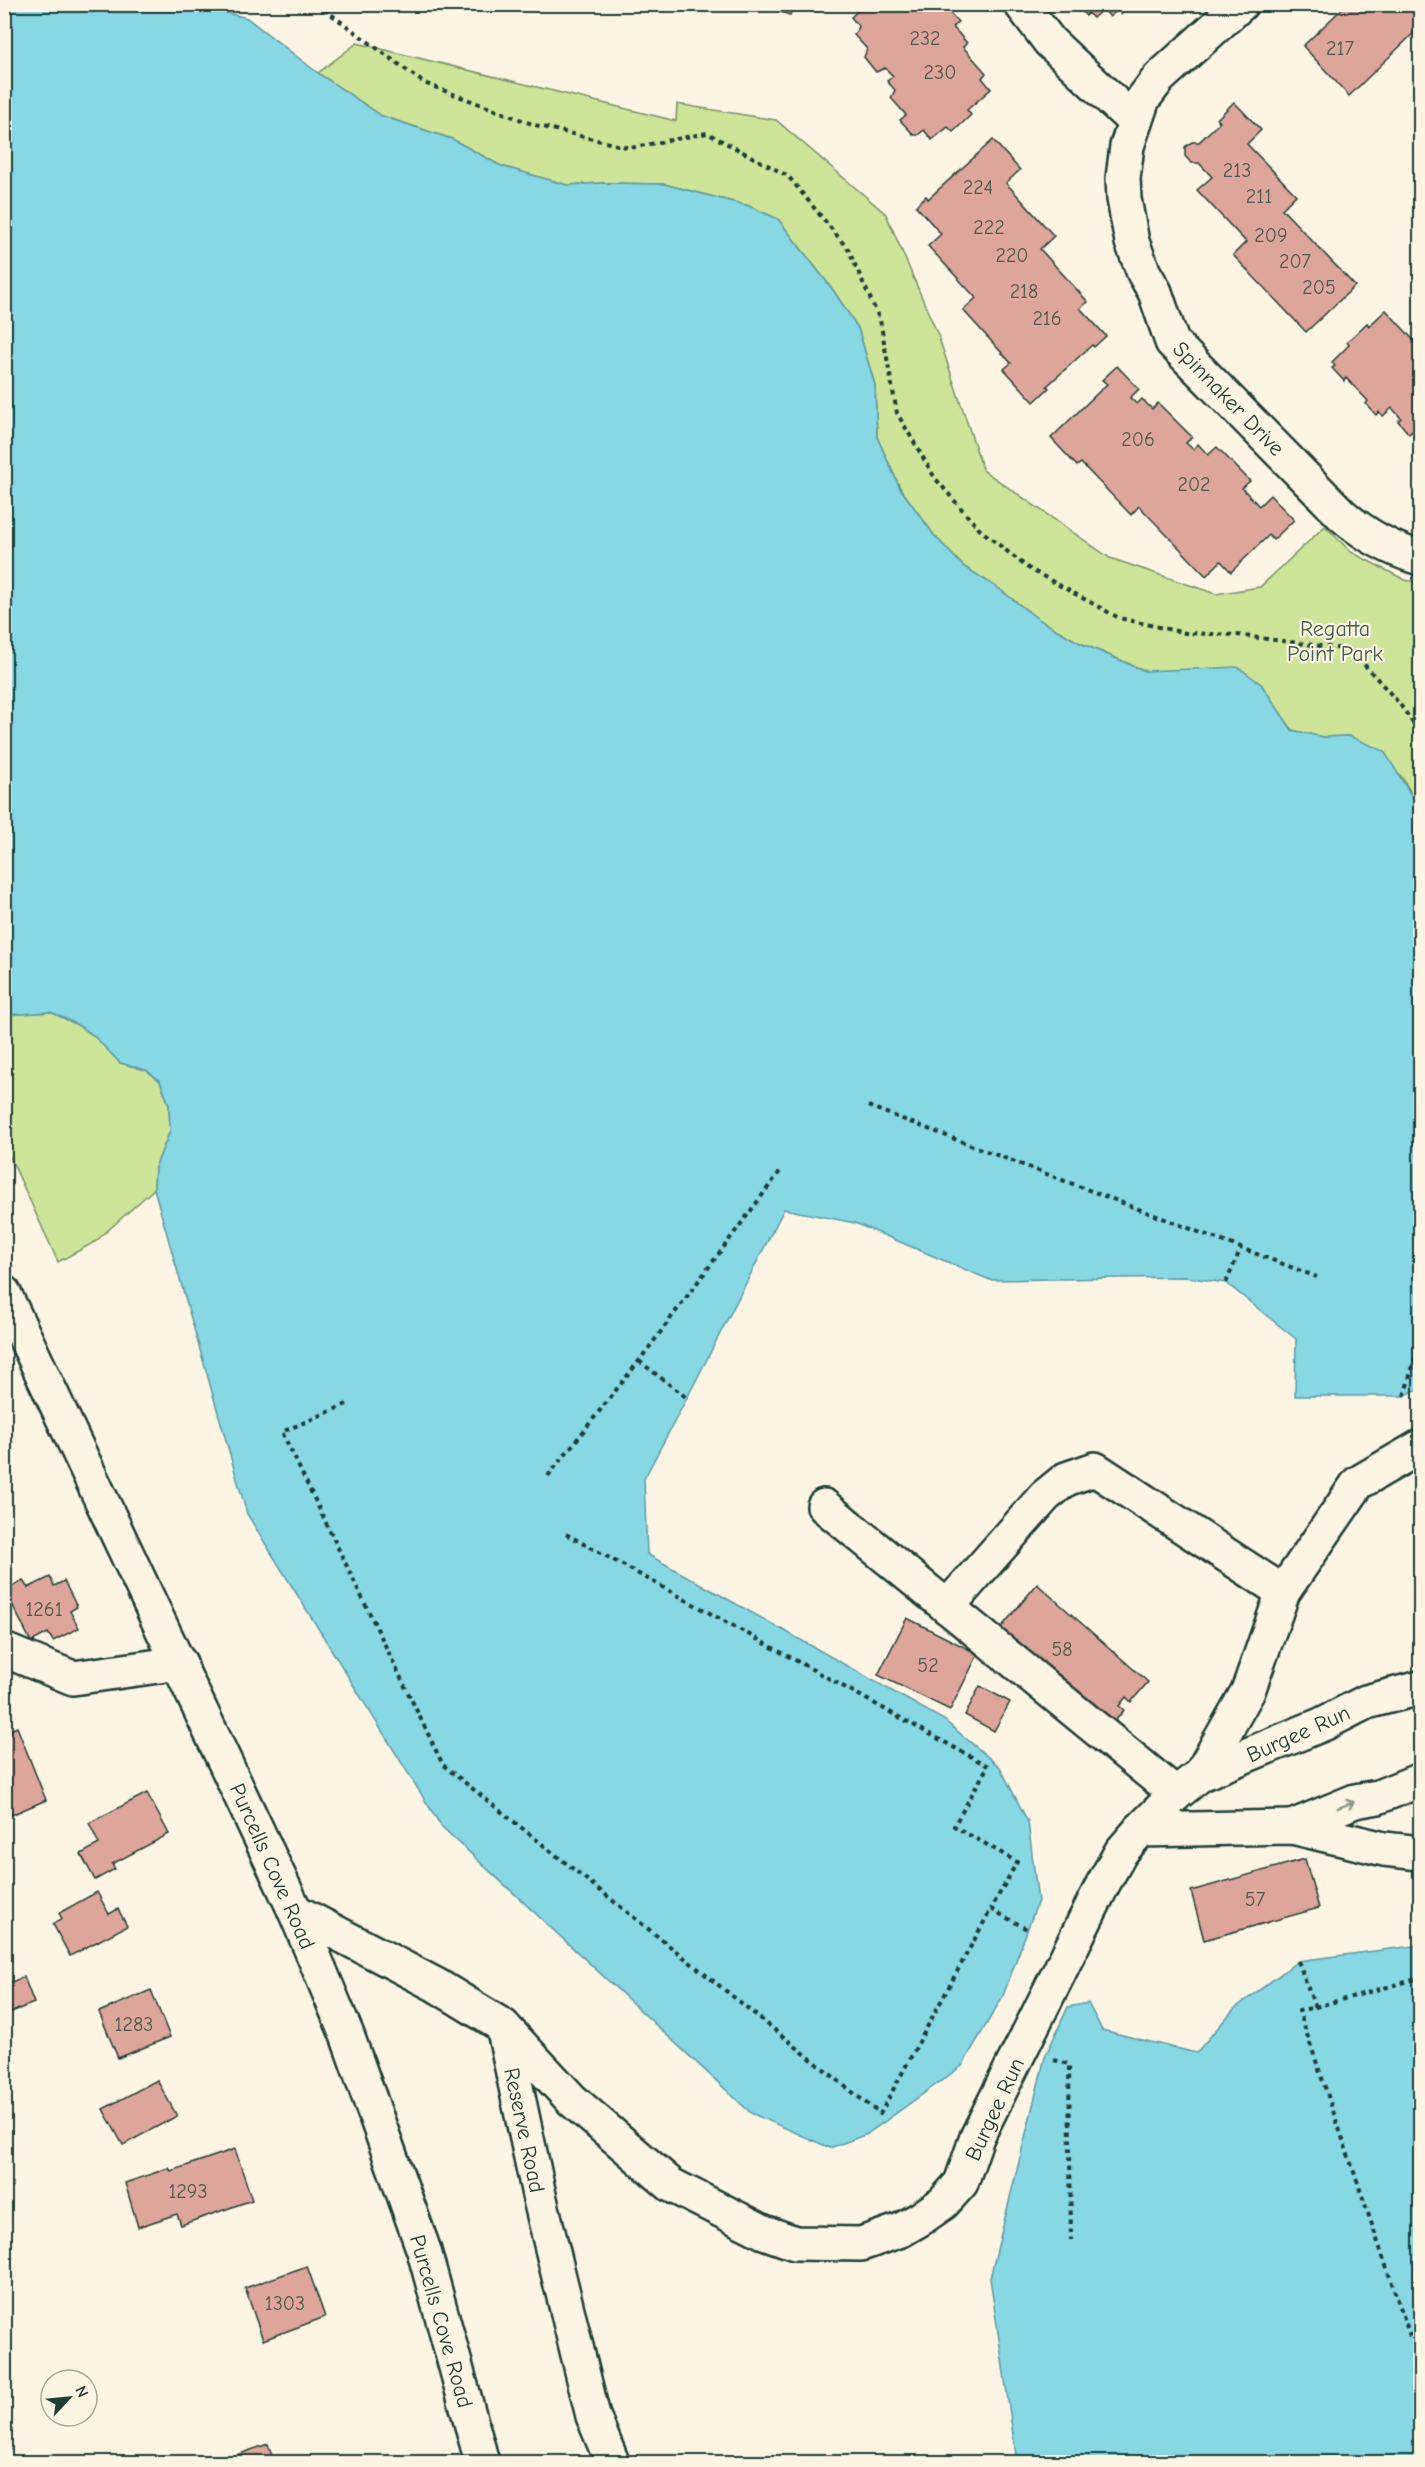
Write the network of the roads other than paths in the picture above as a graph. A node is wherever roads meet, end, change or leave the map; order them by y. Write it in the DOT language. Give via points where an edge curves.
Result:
graph roads {
  1 [pos="1020,4"];
  2 [pos="1241,4"];
  3 [pos="1135,122"];
  4 [pos="1420,558"];
  5 [pos="4,1293"];
  6 [pos="1420,1447"];
  7 [pos="824,1506"];
  8 [pos="1283,1592"];
  9 [pos="946,1607"];
  10 [pos="4,1650"];
  11 [pos="180,1663"];
  12 [pos="1420,1663"];
  13 [pos="1412,1690"];
  14 [pos="1420,1780"];
  15 [pos="1188,1784"];
  16 [pos="1292,1827"];
  17 [pos="1140,1830"];
  18 [pos="1420,1853"];
  19 [pos="296,1911"];
  20 [pos="503,2026"];
  21 [pos="482,2463"];
  22 [pos="612,2463"];
  1 -- 3 [label="street" via="1050,42"];
  2 -- 3 [label="street, Spinnaker Drive" via="1159,78 1143,99"];
  3 -- 4 [label="street, Spinnaker Drive" via="1127,146 1124,200 1132,242 1172,342 1342,515 1386,546"];
  5 -- 11 [label="street, Purcells Cove Road"];
  6 -- 8 [label="street" via="1358,1483"];
  7 -- 9 [label="street"];
  8 -- 9 [label="street" via="1095,1469 1066,1479 1045,1496"];
  8 -- 15 [label="street" via="1248,1691"];
  9 -- 15 [label="street"];
  10 -- 11 [label="street" via="74,1678"];
  11 -- 19 [label="street, Purcells Cove Road"];
  12 -- 13 [label="street"];
  13 -- 15 [label="street, Burgee Run" via="1366,1702"];
  16 -- 14 [label="street, one-way"];
  15 -- 17 [label="street, Burgee Run"];
  16 -- 17 [label="street"];
  16 -- 18 [label="street" via="1384,1849"];
  17 -- 20 [label="street, Burgee Run" via="1121,1852 1103,1884 977,2137 961,2184 920,2219 868,2243 795,2243 764,2232 671,2185 572,2100"];
  19 -- 20 [label="street" via="436,1985"];
  19 -- 21 [label="street, Purcells Cove Road" via="347,2036 424,2251"];
  20 -- 22 [label="street, Reserve Road" via="593,2416"];
}
